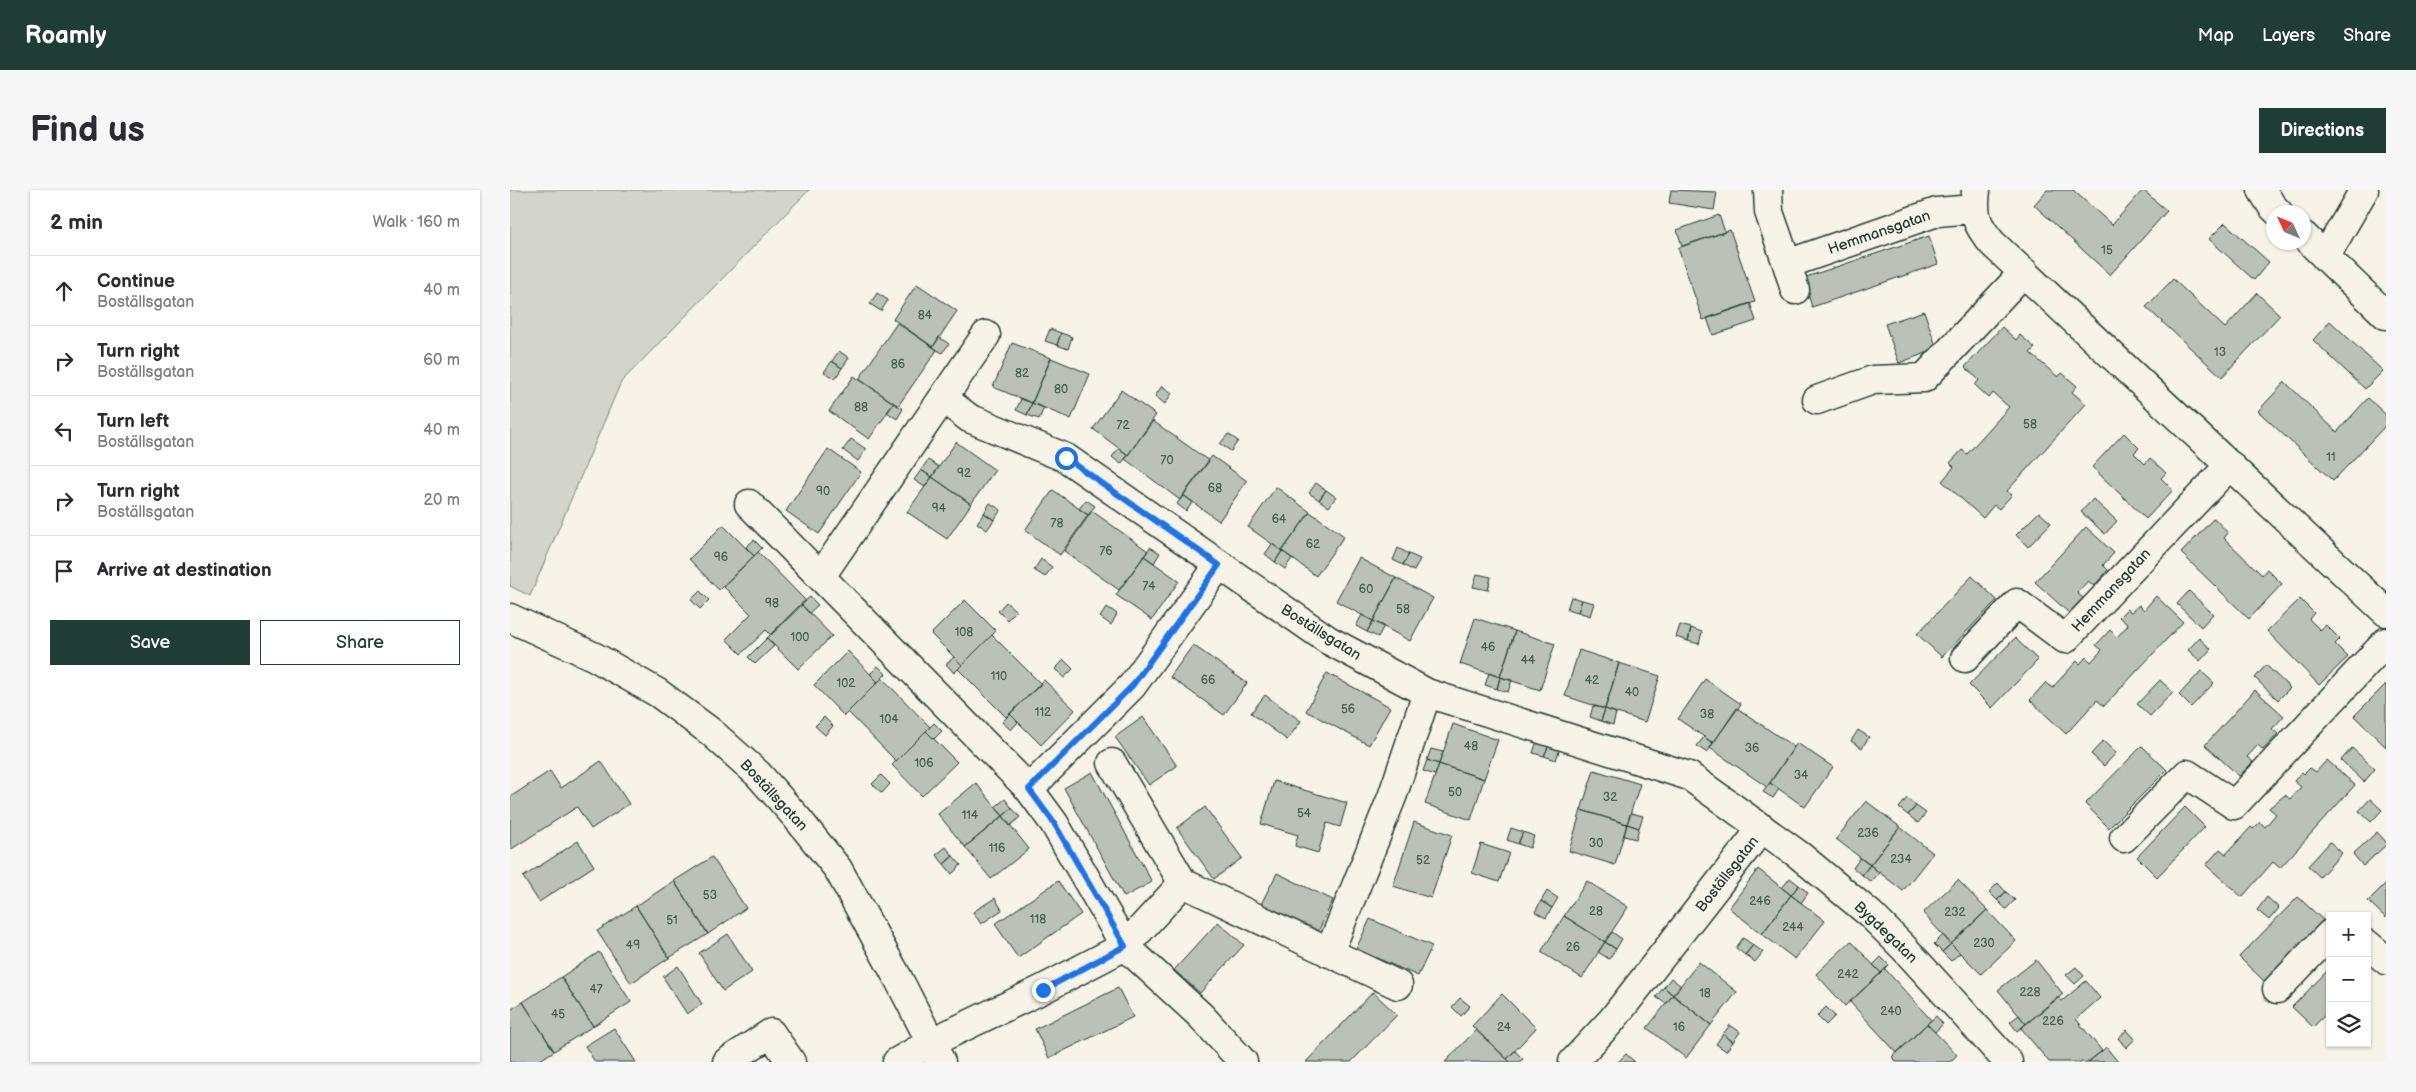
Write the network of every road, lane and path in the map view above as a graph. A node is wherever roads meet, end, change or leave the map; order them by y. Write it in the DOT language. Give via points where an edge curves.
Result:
graph roads {
  1 [pos="1768,190"];
  2 [pos="2262,190"];
  3 [pos="2364,190"];
  4 [pos="1975,199"];
  5 [pos="2271,205"];
  6 [pos="2311,243"];
  7 [pos="2325,257"];
  8 [pos="1787,264"];
  9 [pos="2024,272"];
  10 [pos="1795,290"];
  11 [pos="2386,315"];
  12 [pos="986,335"];
  13 [pos="942,398"];
  14 [pos="1817,400"];
  15 [pos="2230,464"];
  16 [pos="749,504"];
  17 [pos="1219,565"];
  18 [pos="821,576"];
  19 [pos="2386,612"];
  20 [pos="522,623"];
  21 [pos="2386,642"];
  22 [pos="1965,658"];
  23 [pos="1427,693"];
  24 [pos="1112,763"];
  25 [pos="1029,789"];
  26 [pos="1762,828"];
  27 [pos="2124,838"];
  28 [pos="1183,883"];
  29 [pos="2326,938"];
  30 [pos="1125,946"];
  31 [pos="2371,947"];
  32 [pos="1329,953"];
  33 [pos="2386,960"];
  34 [pos="1398,985"];
  35 [pos="2277,989"];
  36 [pos="936,1052"];
  37 [pos="1996,1058"];
  38 [pos="727,1062"];
  39 [pos="791,1062"];
  40 [pos="897,1062"];
  41 [pos="1243,1062"];
  42 [pos="1573,1062"];
  1 -- 8 [label="street" via="1769,212"];
  2 -- 5 [label="street"];
  3 -- 7 [label="street"];
  4 -- 8 [label="street, Hemmansgatan"];
  4 -- 9 [label="street, Hemmansgatan" via="1979,227"];
  6 -- 7 [label="street"];
  7 -- 11 [label="street"];
  8 -- 10 [label="street"];
  9 -- 14 [label="street" via="1924,378 1873,380"];
  9 -- 15 [label="street, Hemmansgatan"];
  12 -- 13 [label="street"];
  13 -- 17 [label="street, Boställsgatan" via="970,418 1066,458"];
  13 -- 18 [label="street"];
  15 -- 19 [label="street, Hemmansgatan"];
  15 -- 22 [label="street, Hemmansgatan" via="2065,639 2017,603"];
  16 -- 18 [label="street"];
  17 -- 23 [label="street, Boställsgatan" via="1328,640"];
  17 -- 25 [label="street" via="1132,686"];
  18 -- 25 [label="street"];
  20 -- 36 [label="street, Boställsgatan" via="595,657 658,693 711,732 758,774 838,869"];
  21 -- 27 [label="street" via="2234,805 2187,774"];
  23 -- 26 [label="street, Boställsgatan" via="1689,776"];
  23 -- 32 [label="street" via="1392,797"];
  24 -- 28 [label="street"];
  25 -- 30 [label="street" via="1054,823"];
  26 -- 37 [label="street, Bygdegatan" via="1870,914 1905,949"];
  26 -- 42 [label="street, Boställsgatan" via="1612,1020"];
  28 -- 30 [label="street"];
  28 -- 32 [label="street"];
  29 -- 35 [label="street"];
  30 -- 36 [label="street"];
  30 -- 41 [label="street" via="1201,1016"];
  31 -- 33 [label="street"];
  32 -- 34 [label="street"];
  36 -- 40 [label="street"];
  38 -- 39 [label="street" via="771,1033"];
}
